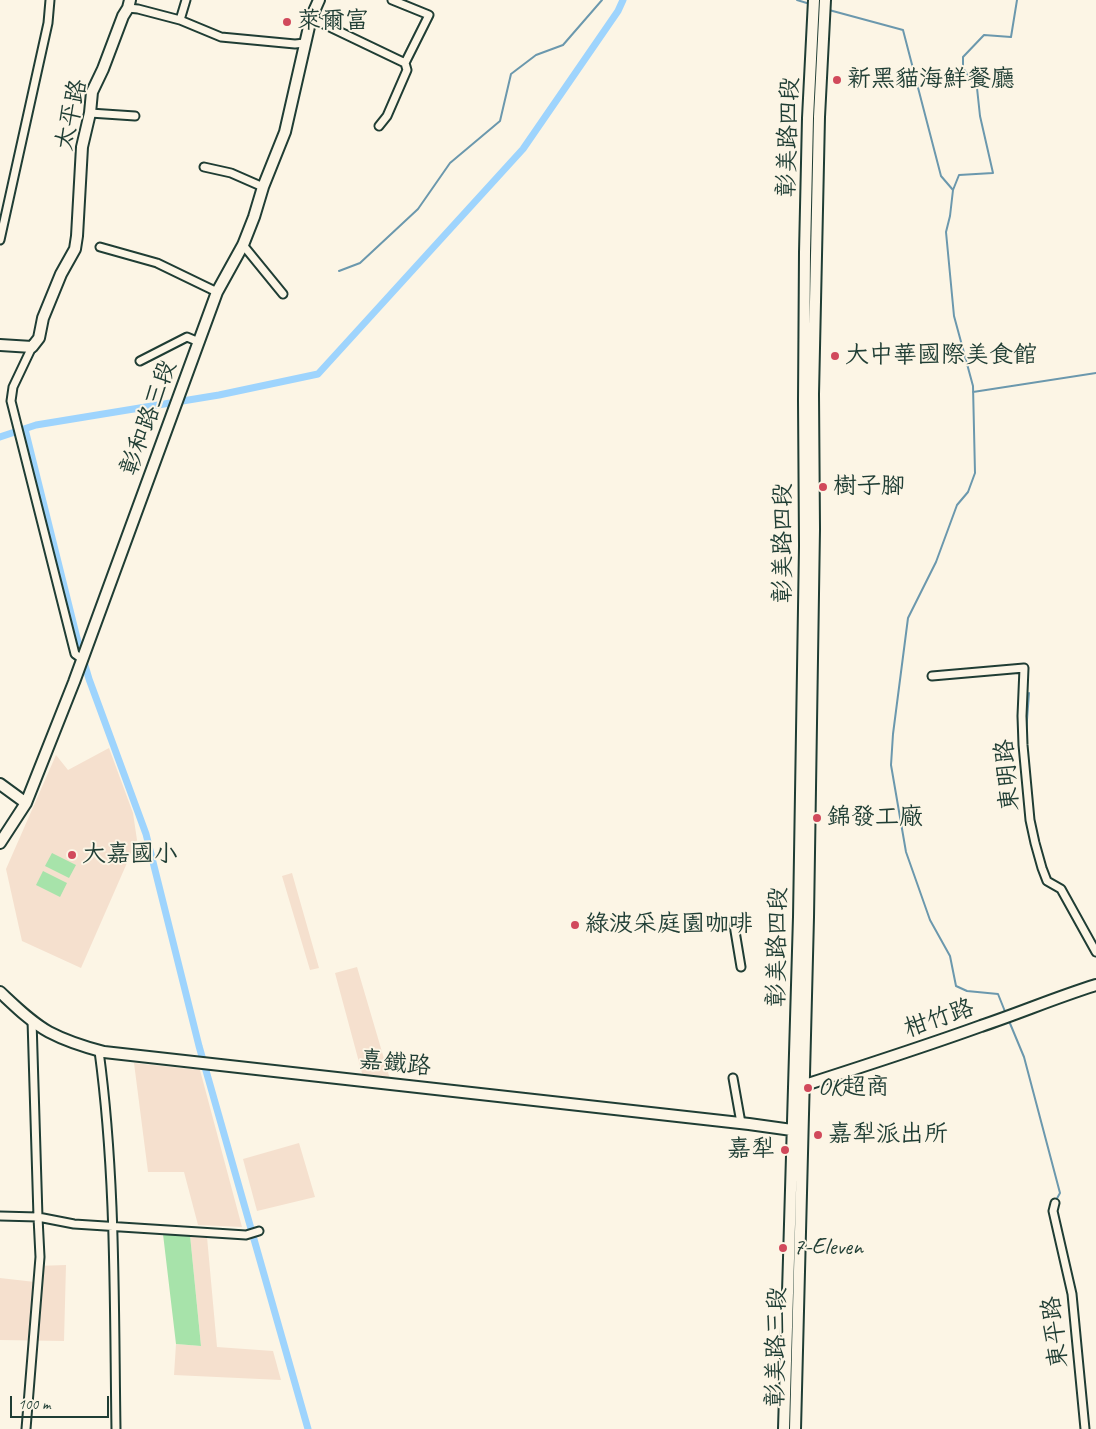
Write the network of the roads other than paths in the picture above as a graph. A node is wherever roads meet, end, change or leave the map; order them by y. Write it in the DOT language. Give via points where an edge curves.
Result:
graph roads {
  1 [pos="50,0"];
  2 [pos="186,0"];
  3 [pos="319,0"];
  4 [pos="392,0"];
  5 [pos="814,0"];
  6 [pos="825,0"];
  7 [pos="129,4"];
  8 [pos="311,18"];
  9 [pos="180,20"];
  10 [pos="305,43"];
  11 [pos="405,63"];
  12 [pos="90,113"];
  13 [pos="135,116"];
  14 [pos="814,117"];
  15 [pos="379,126"];
  16 [pos="204,167"];
  17 [pos="263,187"];
  18 [pos="0,240"];
  19 [pos="243,245"];
  20 [pos="100,246"];
  21 [pos="817,250"];
  22 [pos="805,252"];
  23 [pos="217,292"];
  24 [pos="283,294"];
  25 [pos="199,342"];
  26 [pos="0,345"];
  27 [pos="32,347"];
  28 [pos="140,361"];
  29 [pos="82,659"];
  30 [pos="932,676"];
  31 [pos="0,784"];
  32 [pos="26,803"];
  33 [pos="0,843"];
  34 [pos="734,925"];
  35 [pos="1096,952"];
  36 [pos="741,967"];
  37 [pos="1096,985"];
  38 [pos="0,992"];
  39 [pos="32,1020"];
  40 [pos="98,1051"];
  41 [pos="733,1078"];
  42 [pos="800,1086"];
  43 [pos="741,1123"];
  44 [pos="798,1131"];
  45 [pos="1055,1202"];
  46 [pos="0,1216"];
  47 [pos="38,1217"];
  48 [pos="112,1226"];
  49 [pos="257,1232"];
  50 [pos="26,1429"];
  51 [pos="116,1429"];
  52 [pos="784,1429"];
  53 [pos="795,1429"];
  54 [pos="1085,1429"];
  1 -- 18 [label="street" via="48,23"];
  2 -- 9 [label="street"];
  3 -- 8 [label="main road, 彰和路三段"];
  4 -- 11 [label="street" via="429,15"];
  5 -- 14 [label="main road, 彰美路四段"];
  6 -- 14 [label="main road, 彰美路四段"];
  7 -- 9 [label="street, 太平路"];
  7 -- 12 [label="main road, 太平路" via="92,92"];
  8 -- 10 [label="main road, 彰和路三段"];
  8 -- 11 [label="street"];
  9 -- 10 [label="street, 太平路" via="221,37"];
  10 -- 17 [label="main road, 彰和路三段" via="285,132"];
  11 -- 15 [label="street" via="407,70 387,116"];
  12 -- 13 [label="street"];
  12 -- 27 [label="main road, 太平路" via="82,147 75,249 43,318 39,338"];
  14 -- 21 [label="main road, 彰美路四段"];
  14 -- 22 [label="main road, 彰美路四段"];
  16 -- 17 [label="street" via="231,173"];
  17 -- 19 [label="main road, 彰和路三段"];
  19 -- 23 [label="main road, 彰和路三段"];
  19 -- 24 [label="street"];
  20 -- 23 [label="street" via="157,263"];
  21 -- 22 [label="main road"];
  21 -- 42 [label="main road, 彰美路四段" via="814,529"];
  22 -- 42 [label="main road, 彰美路四段"];
  23 -- 25 [label="main road, 彰和路三段"];
  25 -- 28 [label="street" via="187,337"];
  25 -- 29 [label="main road, 彰和路三段"];
  26 -- 27 [label="main road"];
  27 -- 29 [label="street" via="13,387 11,402 75,654"];
  29 -- 32 [label="main road, 彰和路三段"];
  30 -- 35 [label="street, 東明路" via="1024,668 1023,745 1035,843 1047,881 1061,888"];
  31 -- 32 [label="main road"];
  32 -- 33 [label="main road, 彰和路三段"];
  34 -- 36 [label="street"];
  37 -- 42 [label="main road, 柑竹路"];
  38 -- 39 [label="main road, 嘉鐵路"];
  39 -- 40 [label="main road, 嘉鐵路" via="48,1032"];
  39 -- 47 [label="street"];
  40 -- 43 [label="main road, 嘉鐵路"];
  40 -- 48 [label="street" via="108,1132"];
  41 -- 43 [label="street"];
  42 -- 44 [label="main road, 彰美路三段"];
  43 -- 44 [label="main road, 嘉鐵路"];
  44 -- 52 [label="main road, 彰美路三段"];
  44 -- 53 [label="main road, 彰美路三段"];
  45 -- 54 [label="street, 東平路" via="1053,1211 1072,1294"];
  46 -- 47 [label="street"];
  47 -- 48 [label="street" via="74,1224"];
  47 -- 50 [label="street" via="40,1257"];
  48 -- 49 [label="street" via="246,1235"];
  48 -- 51 [label="street"];
}
